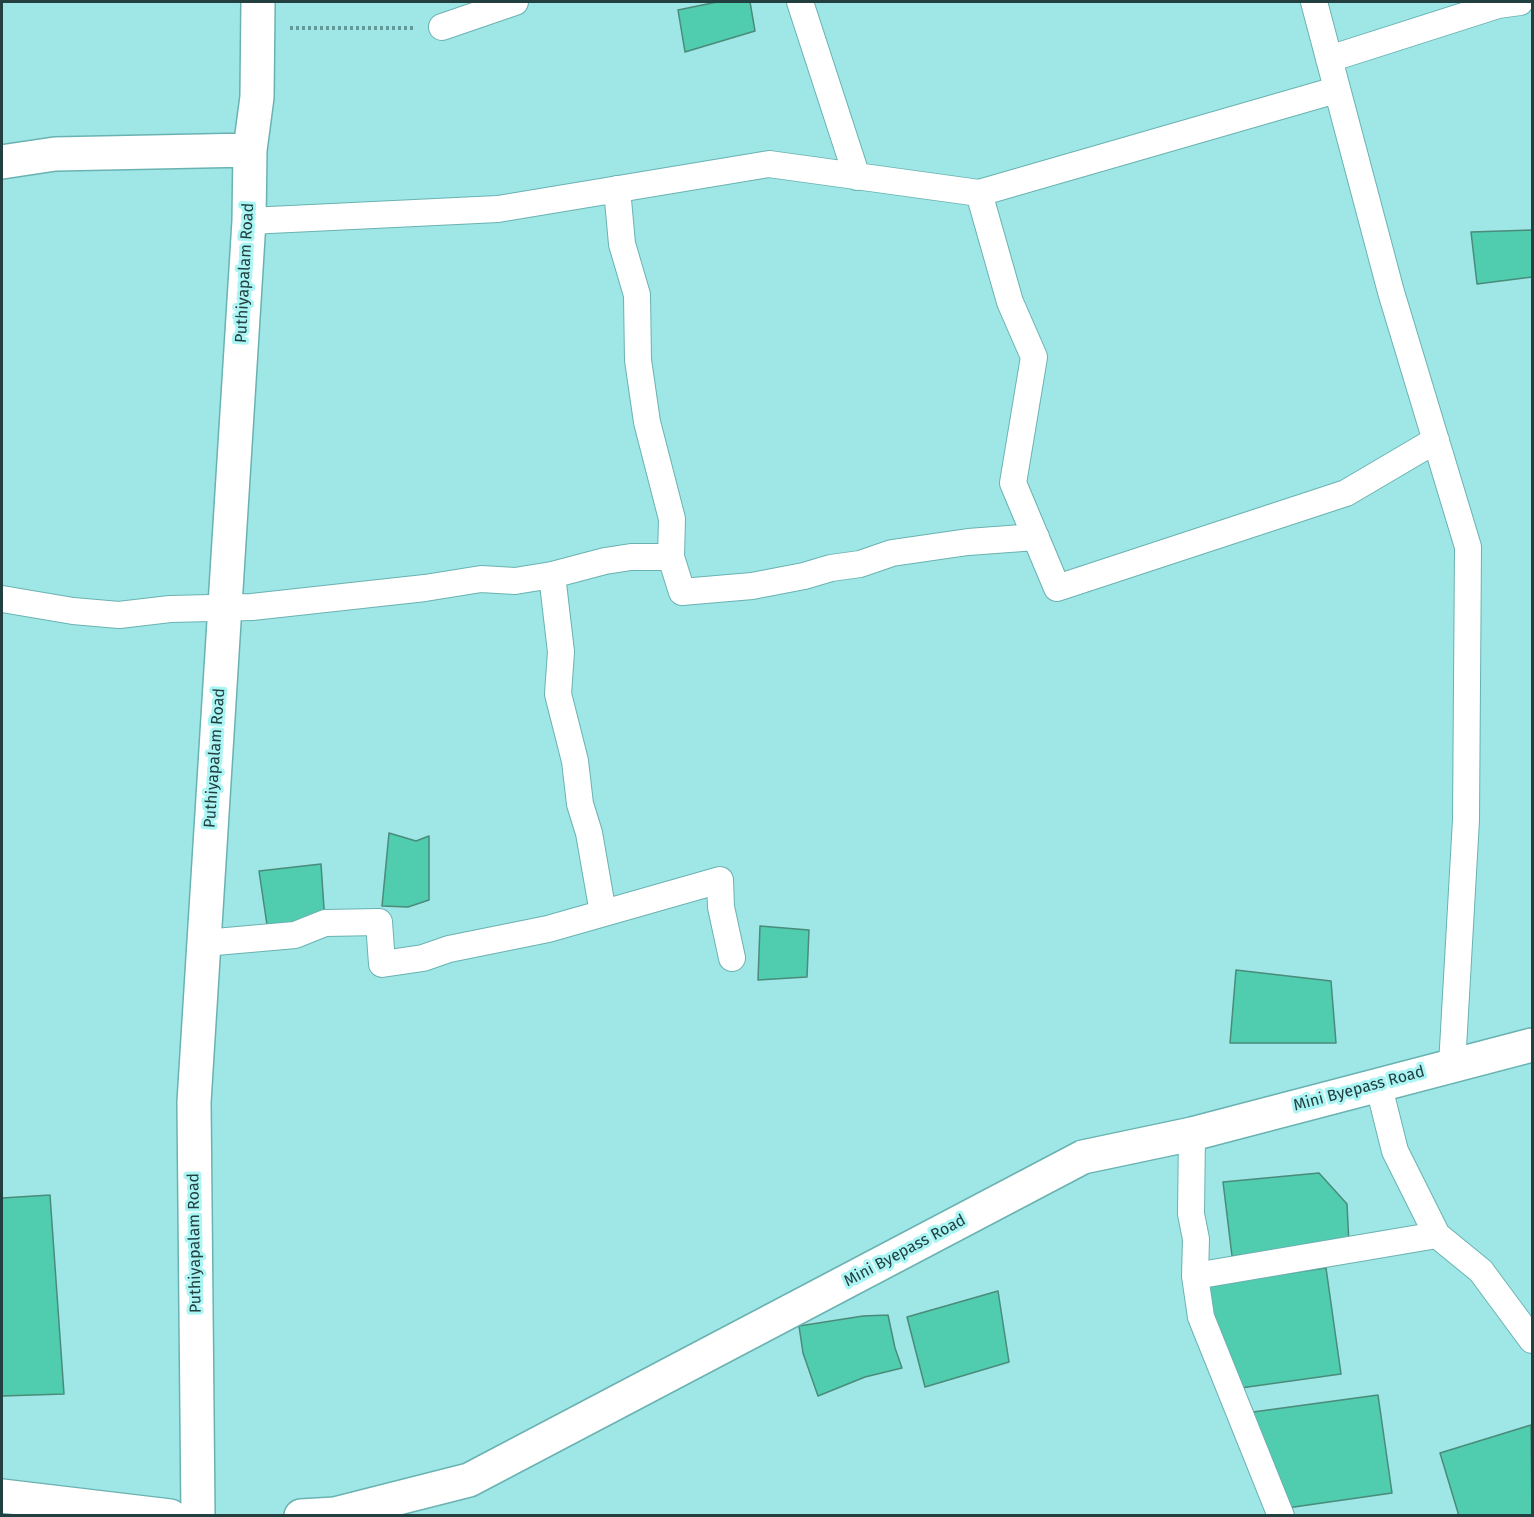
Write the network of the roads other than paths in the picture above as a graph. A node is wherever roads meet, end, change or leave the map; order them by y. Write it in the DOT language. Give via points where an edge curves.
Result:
graph roads {
  1 [pos="515,2"];
  2 [pos="800,2"];
  3 [pos="1314,2"];
  4 [pos="1520,2"];
  5 [pos="258,15"];
  6 [pos="442,27"];
  7 [pos="1329,59"];
  8 [pos="1336,90"];
  9 [pos="250,150"];
  10 [pos="2,162"];
  11 [pos="857,177"];
  12 [pos="617,189"];
  13 [pos="979,193"];
  14 [pos="249,221"];
  15 [pos="1436,440"];
  16 [pos="1036,537"];
  17 [pos="671,556"];
  18 [pos="552,575"];
  19 [pos="2,599"];
  20 [pos="225,609"];
  21 [pos="603,913"];
  22 [pos="204,943"];
  23 [pos="732,958"];
  24 [pos="1533,1045"];
  25 [pos="1452,1065"];
  26 [pos="1378,1083"];
  27 [pos="1192,1134"];
  28 [pos="1437,1236"];
  29 [pos="1195,1276"];
  30 [pos="1533,1340"];
  31 [pos="2,1496"];
  32 [pos="170,1515"];
  33 [pos="198,1515"];
  34 [pos="301,1515"];
  35 [pos="1281,1515"];
  1 -- 6 [label="street"];
  2 -- 11 [label="street"];
  3 -- 7 [label="street"];
  4 -- 7 [label="street" via="1498,5"];
  5 -- 9 [label="street, Puthiyapalam Road" via="257,97"];
  7 -- 8 [label="street"];
  8 -- 13 [label="street"];
  8 -- 15 [label="street"];
  9 -- 10 [label="street" via="56,154"];
  9 -- 14 [label="street, Puthiyapalam Road"];
  11 -- 12 [label="street" via="769,164"];
  11 -- 13 [label="street"];
  12 -- 14 [label="street" via="498,209"];
  12 -- 17 [label="street" via="622,244 637,295 638,360 647,422 672,519"];
  13 -- 16 [label="street" via="1010,302 1034,357 1013,483"];
  14 -- 20 [label="street, Puthiyapalam Road"];
  15 -- 16 [label="street" via="1346,493 1057,588"];
  15 -- 25 [label="street" via="1468,547 1466,820"];
  16 -- 17 [label="street" via="892,553 860,564 752,586 693,591 682,591"];
  17 -- 18 [label="street" via="613,560"];
  18 -- 20 [label="street" via="515,582 481,579"];
  18 -- 21 [label="street" via="561,651 558,694 575,761 580,804 590,833"];
  19 -- 20 [label="street" via="119,615 170,609"];
  20 -- 22 [label="street, Puthiyapalam Road"];
  21 -- 22 [label="street" via="484,944 382,964 379,922 325,923 296,935"];
  21 -- 23 [label="street" via="720,880 721,907"];
  22 -- 33 [label="street, Puthiyapalam Road" via="194,1102"];
  24 -- 25 [label="street, Mini Byepass Road"];
  25 -- 26 [label="street, Mini Byepass Road"];
  26 -- 27 [label="street, Mini Byepass Road"];
  26 -- 28 [label="street" via="1395,1151"];
  27 -- 29 [label="street"];
  27 -- 34 [label="street, Mini Byepass Road" via="1083,1157 469,1480 335,1514"];
  28 -- 29 [label="street"];
  28 -- 30 [label="street" via="1481,1271"];
  29 -- 35 [label="street" via="1202,1317"];
  31 -- 32 [label="street"];
}
